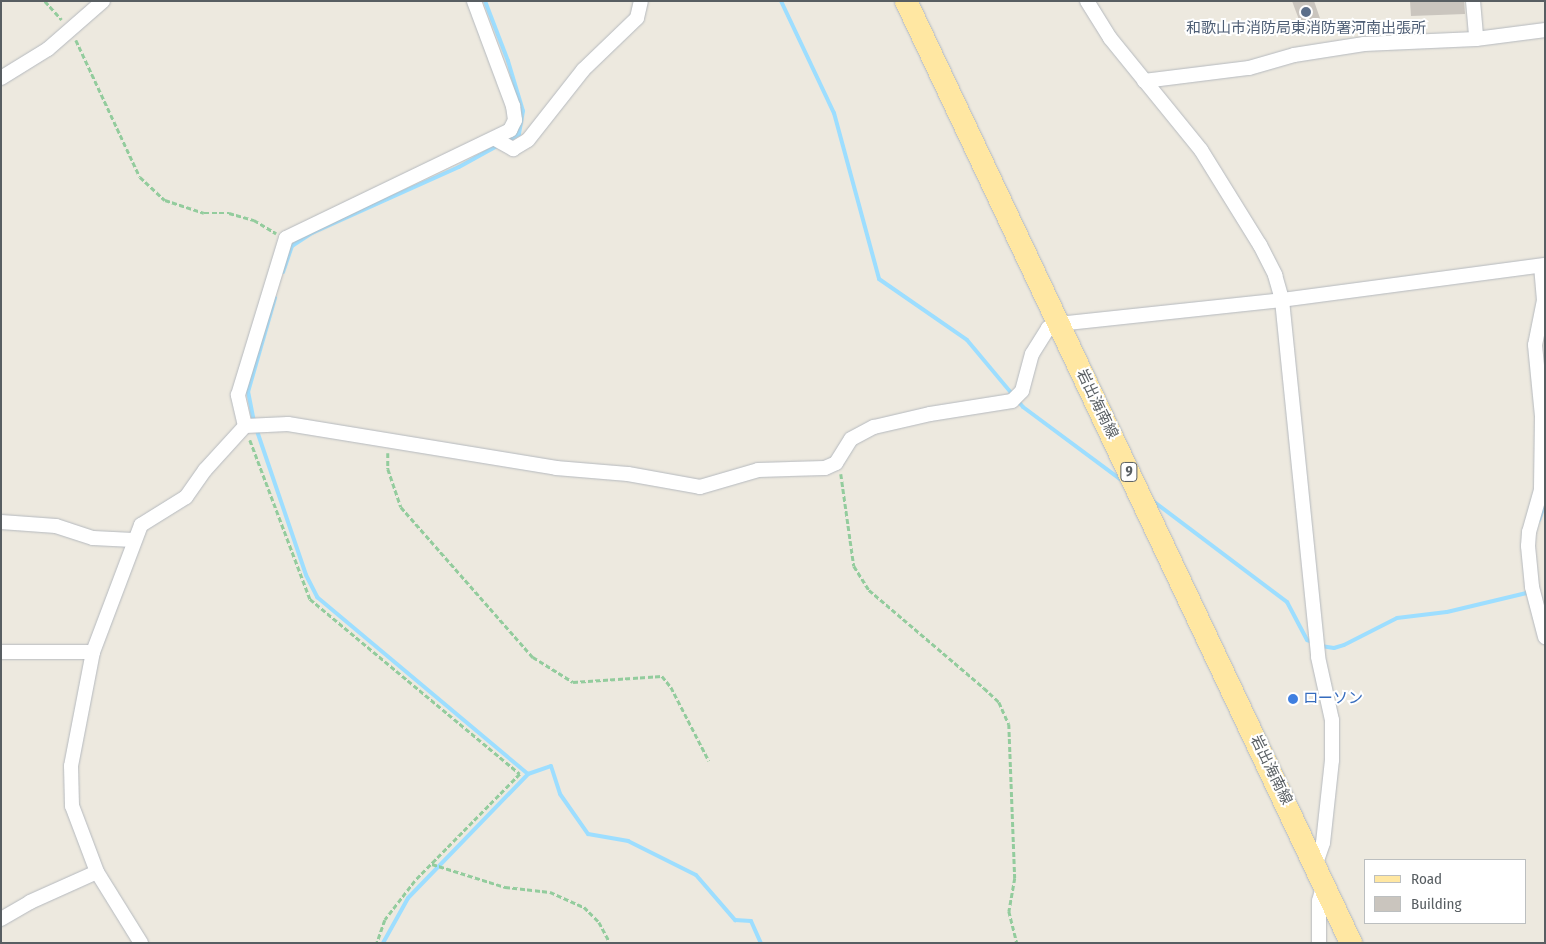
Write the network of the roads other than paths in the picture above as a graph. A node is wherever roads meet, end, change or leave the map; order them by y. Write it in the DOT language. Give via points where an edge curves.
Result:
graph roads {
  1 [pos="103,1"];
  2 [pos="474,1"];
  3 [pos="641,1"];
  4 [pos="906,1"];
  5 [pos="1087,1"];
  6 [pos="1472,1"];
  7 [pos="1545,30"];
  8 [pos="1476,38"];
  9 [pos="1,78"];
  10 [pos="1144,81"];
  11 [pos="495,139"];
  12 [pos="1543,265"];
  13 [pos="1282,300"];
  14 [pos="1058,324"];
  15 [pos="245,426"];
  16 [pos="1,522"];
  17 [pos="133,540"];
  18 [pos="1545,637"];
  19 [pos="1,652"];
  20 [pos="93,652"];
  21 [pos="1316,863"];
  22 [pos="97,872"];
  23 [pos="1324,884"];
  24 [pos="1,919"];
  25 [pos="141,943"];
  26 [pos="1319,943"];
  27 [pos="1351,943"];
  1 -- 9 [label="street" via="72,31"];
  2 -- 11 [label="street" via="513,106 515,120 510,130"];
  3 -- 11 [label="street" via="637,18 583,70 528,140 512,149"];
  4 -- 14 [label="main road, 岩出海南線 / 9"];
  5 -- 10 [label="street" via="1110,38"];
  6 -- 8 [label="street"];
  7 -- 8 [label="street"];
  8 -- 10 [label="street" via="1364,44 1294,55 1249,68"];
  10 -- 13 [label="street" via="1201,150 1241,213 1275,275"];
  11 -- 15 [label="street" via="286,238 238,395"];
  12 -- 13 [label="street"];
  12 -- 18 [label="street" via="1544,300 1535,344 1542,416 1541,490 1528,546 1532,587"];
  13 -- 14 [label="street"];
  13 -- 21 [label="street" via="1318,657 1332,720 1329,788"];
  14 -- 15 [label="street" via="1048,328 1032,354 1022,391 1012,401 874,427 851,439 836,464 799,471 758,470 700,487 628,474 556,468 288,424"];
  14 -- 21 [label="main road, 岩出海南線 / 9"];
  15 -- 17 [label="street" via="205,470 186,497 141,525"];
  16 -- 17 [label="street" via="56,526 93,538"];
  17 -- 20 [label="street"];
  19 -- 20 [label="street"];
  20 -- 22 [label="street" via="71,766 72,806"];
  21 -- 23 [label="main road, 岩出海南線 / 9"];
  22 -- 24 [label="street" via="30,902"];
  22 -- 25 [label="street"];
  23 -- 26 [label="street" via="1319,901"];
  23 -- 27 [label="main road, 岩出海南線 / 9"];
}
